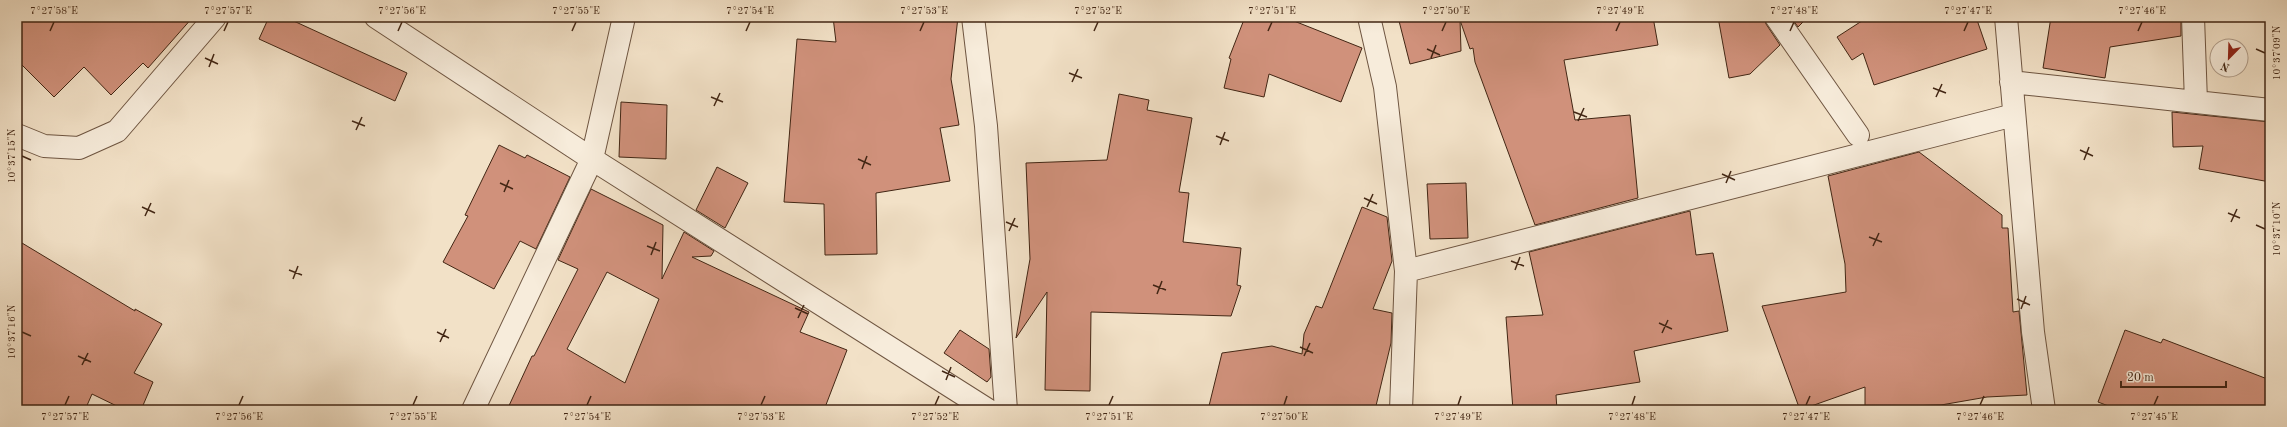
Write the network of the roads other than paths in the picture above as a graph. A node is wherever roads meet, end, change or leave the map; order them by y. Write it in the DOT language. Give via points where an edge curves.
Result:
graph roads {
  1 [pos="215,17"];
  2 [pos="376,17"];
  3 [pos="624,17"];
  4 [pos="973,17"];
  5 [pos="1369,17"];
  6 [pos="1776,17"];
  7 [pos="2006,17"];
  8 [pos="2193,17"];
  9 [pos="2011,82"];
  10 [pos="2196,102"];
  11 [pos="2270,110"];
  12 [pos="2014,115"];
  13 [pos="17,135"];
  14 [pos="1858,135"];
  15 [pos="592,159"];
  16 [pos="1406,271"];
  17 [pos="473,410"];
  18 [pos="988,410"];
  19 [pos="1006,410"];
  20 [pos="1401,410"];
  21 [pos="2044,410"];
  1 -- 13 [label="street" via="117,131 79,148 44,146"];
  2 -- 15 [label="street"];
  3 -- 15 [label="street"];
  4 -- 19 [label="street" via="986,126"];
  5 -- 16 [label="street" via="1385,87"];
  6 -- 14 [label="street"];
  7 -- 9 [label="street"];
  8 -- 10 [label="street"];
  9 -- 10 [label="street"];
  9 -- 12 [label="street"];
  10 -- 11 [label="street"];
  12 -- 16 [label="street"];
  12 -- 21 [label="street" via="2033,332"];
  15 -- 17 [label="street"];
  15 -- 18 [label="street"];
  16 -- 20 [label="street"];
}
